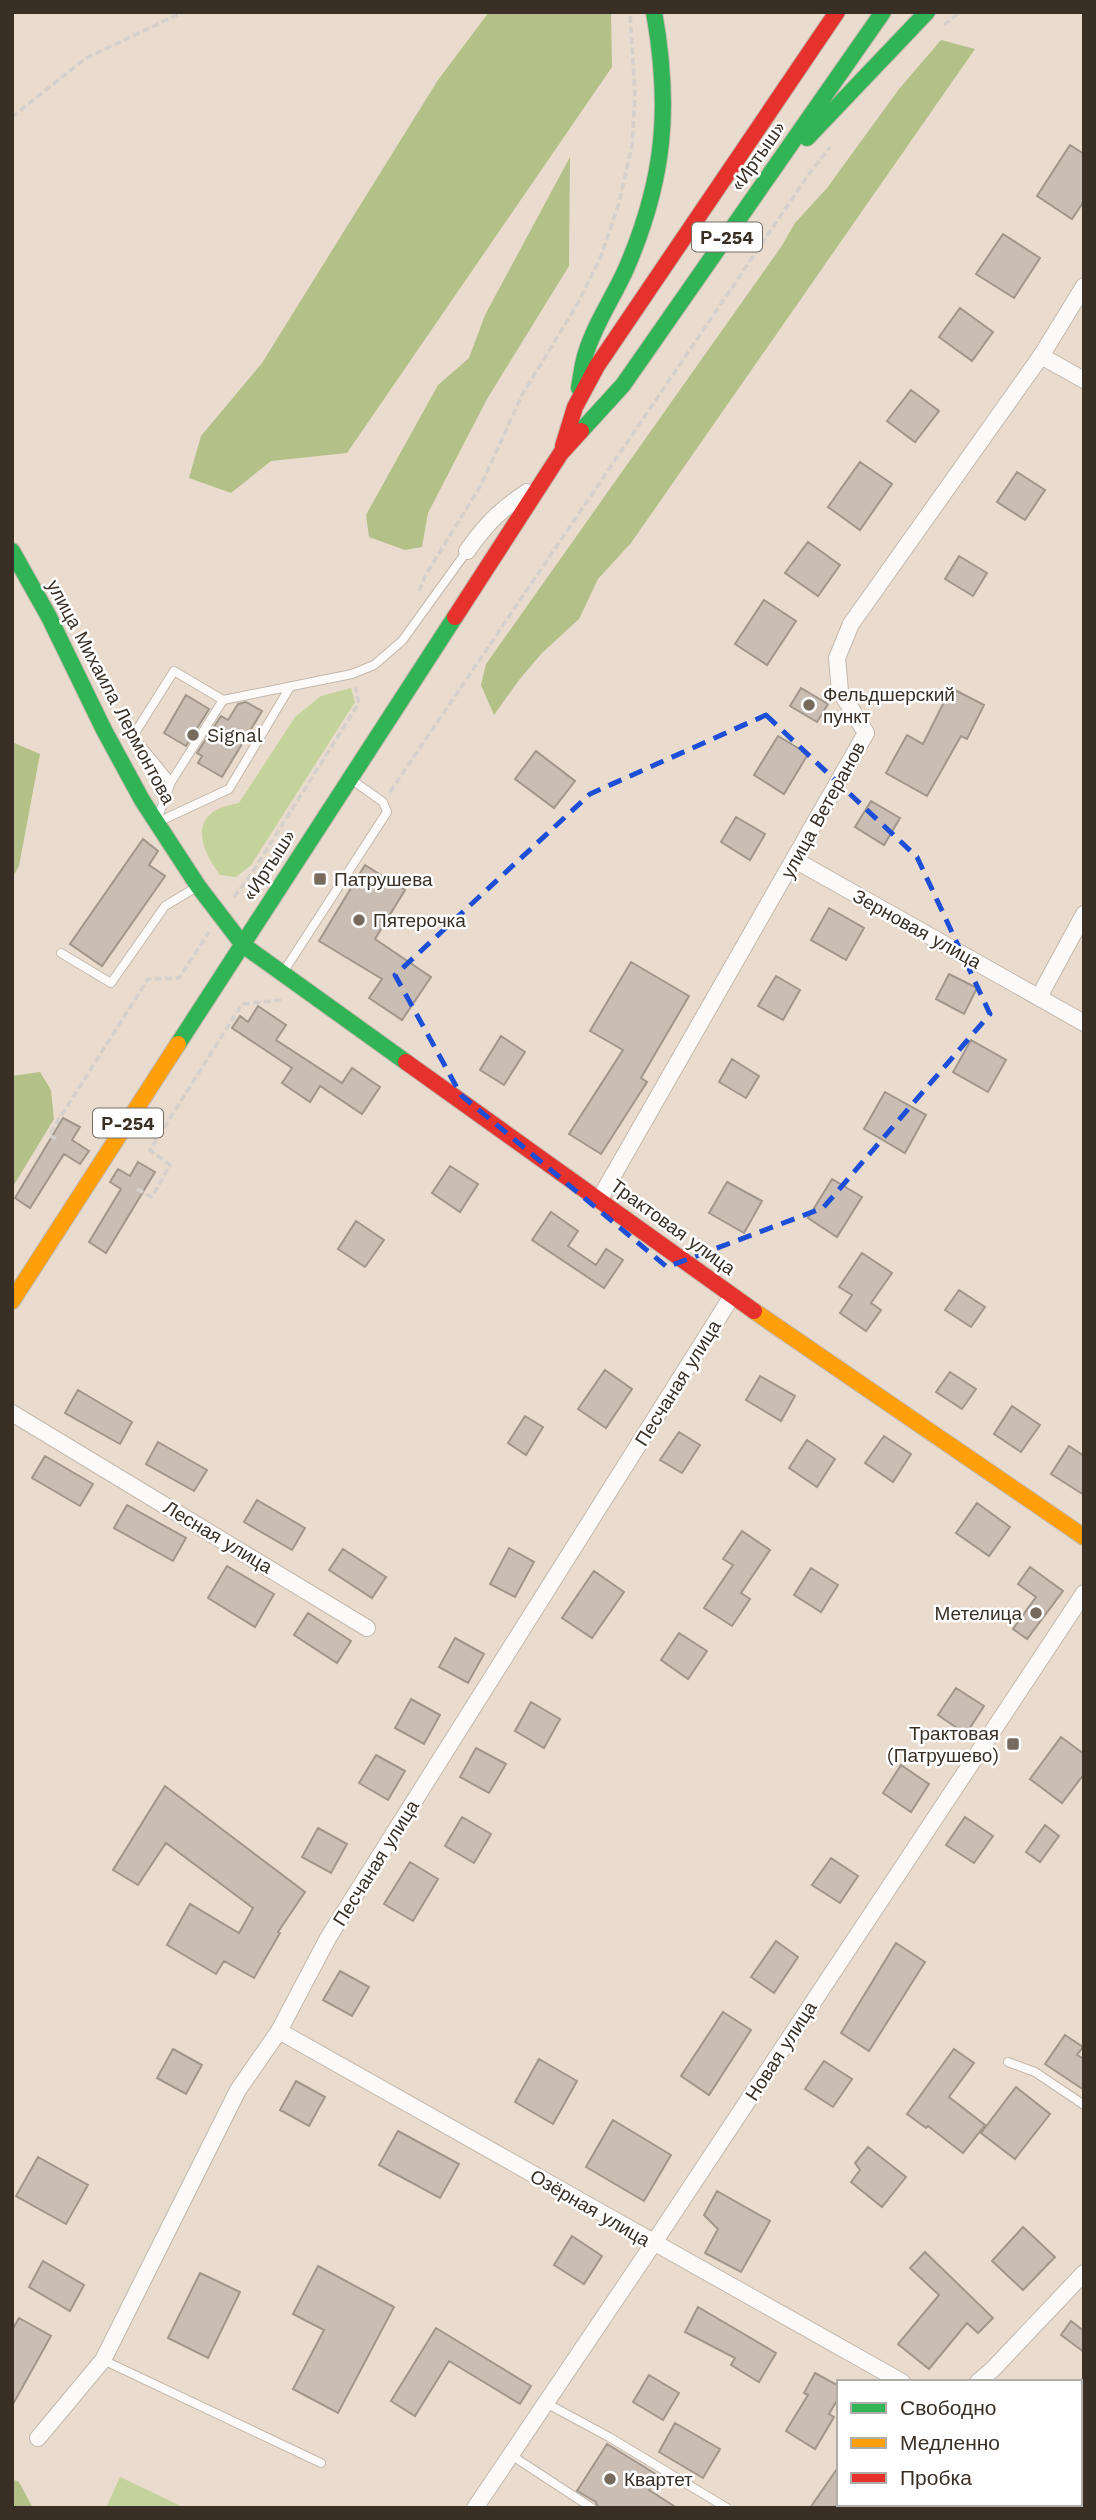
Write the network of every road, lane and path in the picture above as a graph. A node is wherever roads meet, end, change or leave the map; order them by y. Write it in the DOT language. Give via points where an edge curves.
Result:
graph roads {
  1 [pos="183,12"];
  2 [pos="630,12"];
  3 [pos="654,12"];
  4 [pos="837,12"];
  5 [pos="883,12"];
  6 [pos="927,12"];
  7 [pos="960,12"];
  8 [pos="939,29"];
  9 [pos="12,117"];
  10 [pos="833,144"];
  11 [pos="770,176"];
  12 [pos="1084,286"];
  13 [pos="1041,356"];
  14 [pos="1084,380"];
  15 [pos="575,407"];
  16 [pos="561,453"];
  17 [pos="541,483"];
  18 [pos="12,551"];
  19 [pos="467,551"];
  20 [pos="417,596"];
  21 [pos="352,674"];
  22 [pos="290,687"];
  23 [pos="223,700"];
  24 [pos="350,779"];
  25 [pos="171,782"];
  26 [pos="383,802"];
  27 [pos="156,823"];
  28 [pos="795,860"];
  29 [pos="198,886"];
  30 [pos="1084,914"];
  31 [pos="220,916"];
  32 [pos="243,945"];
  33 [pos="61,953"];
  34 [pos="289,978"];
  35 [pos="1039,997"];
  36 [pos="1084,1023"];
  37 [pos="56,1139"];
  38 [pos="137,1189"];
  39 [pos="599,1200"];
  40 [pos="732,1296"];
  41 [pos="12,1301"];
  42 [pos="12,1413"];
  43 [pos="1084,1537"];
  44 [pos="1084,1594"];
  45 [pos="367,1628"];
  46 [pos="279,2031"];
  47 [pos="1008,2062"];
  48 [pos="1084,2105"];
  49 [pos="653,2244"];
  50 [pos="1084,2273"];
  51 [pos="103,2360"];
  52 [pos="898,2380"];
  53 [pos="980,2380"];
  54 [pos="546,2403"];
  55 [pos="38,2438"];
  56 [pos="511,2455"];
  57 [pos="321,2463"];
  58 [pos="475,2508"];
  59 [pos="592,2508"];
  60 [pos="727,2508"];
  1 -- 9 [label="path" via="86,58"];
  2 -- 20 [label="path" via="635,96 632,145 601,256"];
  3 -- 15 [label="main road" via="662,51 662,159 646,218 584,358"];
  4 -- 15 [label="main road, «Иртыш» / Р-254" via="597,366"];
  5 -- 11 [label="main road, «Иртыш» / Р-254"];
  6 -- 11 [label="main road"];
  7 -- 8 [label="path"];
  10 -- 26 [label="path"];
  11 -- 16 [label="main road, «Иртыш» / Р-254" via="623,385"];
  12 -- 13 [label="street, улица Ветеранов"];
  13 -- 14 [label="street"];
  13 -- 28 [label="street, улица Ветеранов" via="851,624 837,658 840,691 866,733"];
  15 -- 16 [label="main road, «Иртыш» / Р-254"];
  16 -- 17 [label="main road, «Иртыш» / Р-254"];
  17 -- 19 [label="street" via="500,510"];
  17 -- 24 [label="main road, «Иртыш» / Р-254"];
  18 -- 27 [label="main road, улица Михаила Лермонтова"];
  19 -- 21 [label="lane" via="402,641 373,665"];
  21 -- 22 [label="lane"];
  21 -- 31 [label="path" via="359,703"];
  22 -- 23 [label="lane"];
  22 -- 27 [label="lane" via="229,789"];
  23 -- 25 [label="lane"];
  23 -- 25 [label="lane" via="174,671 133,736"];
  24 -- 26 [label="lane"];
  24 -- 32 [label="main road, «Иртыш» / Р-254"];
  25 -- 27 [label="lane"];
  26 -- 34 [label="lane" via="387,812"];
  27 -- 29 [label="main road, улица Михаила Лермонтова"];
  28 -- 35 [label="street, Зерновая улица"];
  28 -- 39 [label="street, улица Ветеранов"];
  29 -- 31 [label="main road, улица Михаила Лермонтова"];
  29 -- 33 [label="lane" via="165,906 111,983"];
  30 -- 35 [label="street"];
  31 -- 32 [label="main road, Трактовая улица"];
  31 -- 37 [label="path" via="179,978 148,979 49,1135"];
  32 -- 34 [label="main road, Трактовая улица"];
  32 -- 41 [label="main road, «Иртыш» / Р-254"];
  34 -- 38 [label="path" via="282,1001 242,1004 150,1150 170,1166 152,1197"];
  34 -- 39 [label="main road, Трактовая улица"];
  35 -- 36 [label="street, Зерновая улица"];
  39 -- 40 [label="main road, Трактовая улица"];
  40 -- 43 [label="main road, Трактовая улица"];
  40 -- 46 [label="street, Песчаная улица" via="328,1938"];
  42 -- 45 [label="street, Лесная улица"];
  44 -- 49 [label="street, Новая улица"];
  46 -- 49 [label="street, Озёрная улица"];
  46 -- 51 [label="street, Песчаная улица" via="238,2090"];
  47 -- 48 [label="lane" via="1035,2072"];
  49 -- 52 [label="street, Озёрная улица"];
  49 -- 54 [label="street, Новая улица"];
  50 -- 53 [label="street"];
  51 -- 55 [label="street, Песчаная улица"];
  51 -- 57 [label="lane"];
  54 -- 56 [label="street, Новая улица"];
  54 -- 60 [label="lane"];
  56 -- 58 [label="street, Новая улица"];
  56 -- 59 [label="lane"];
}
